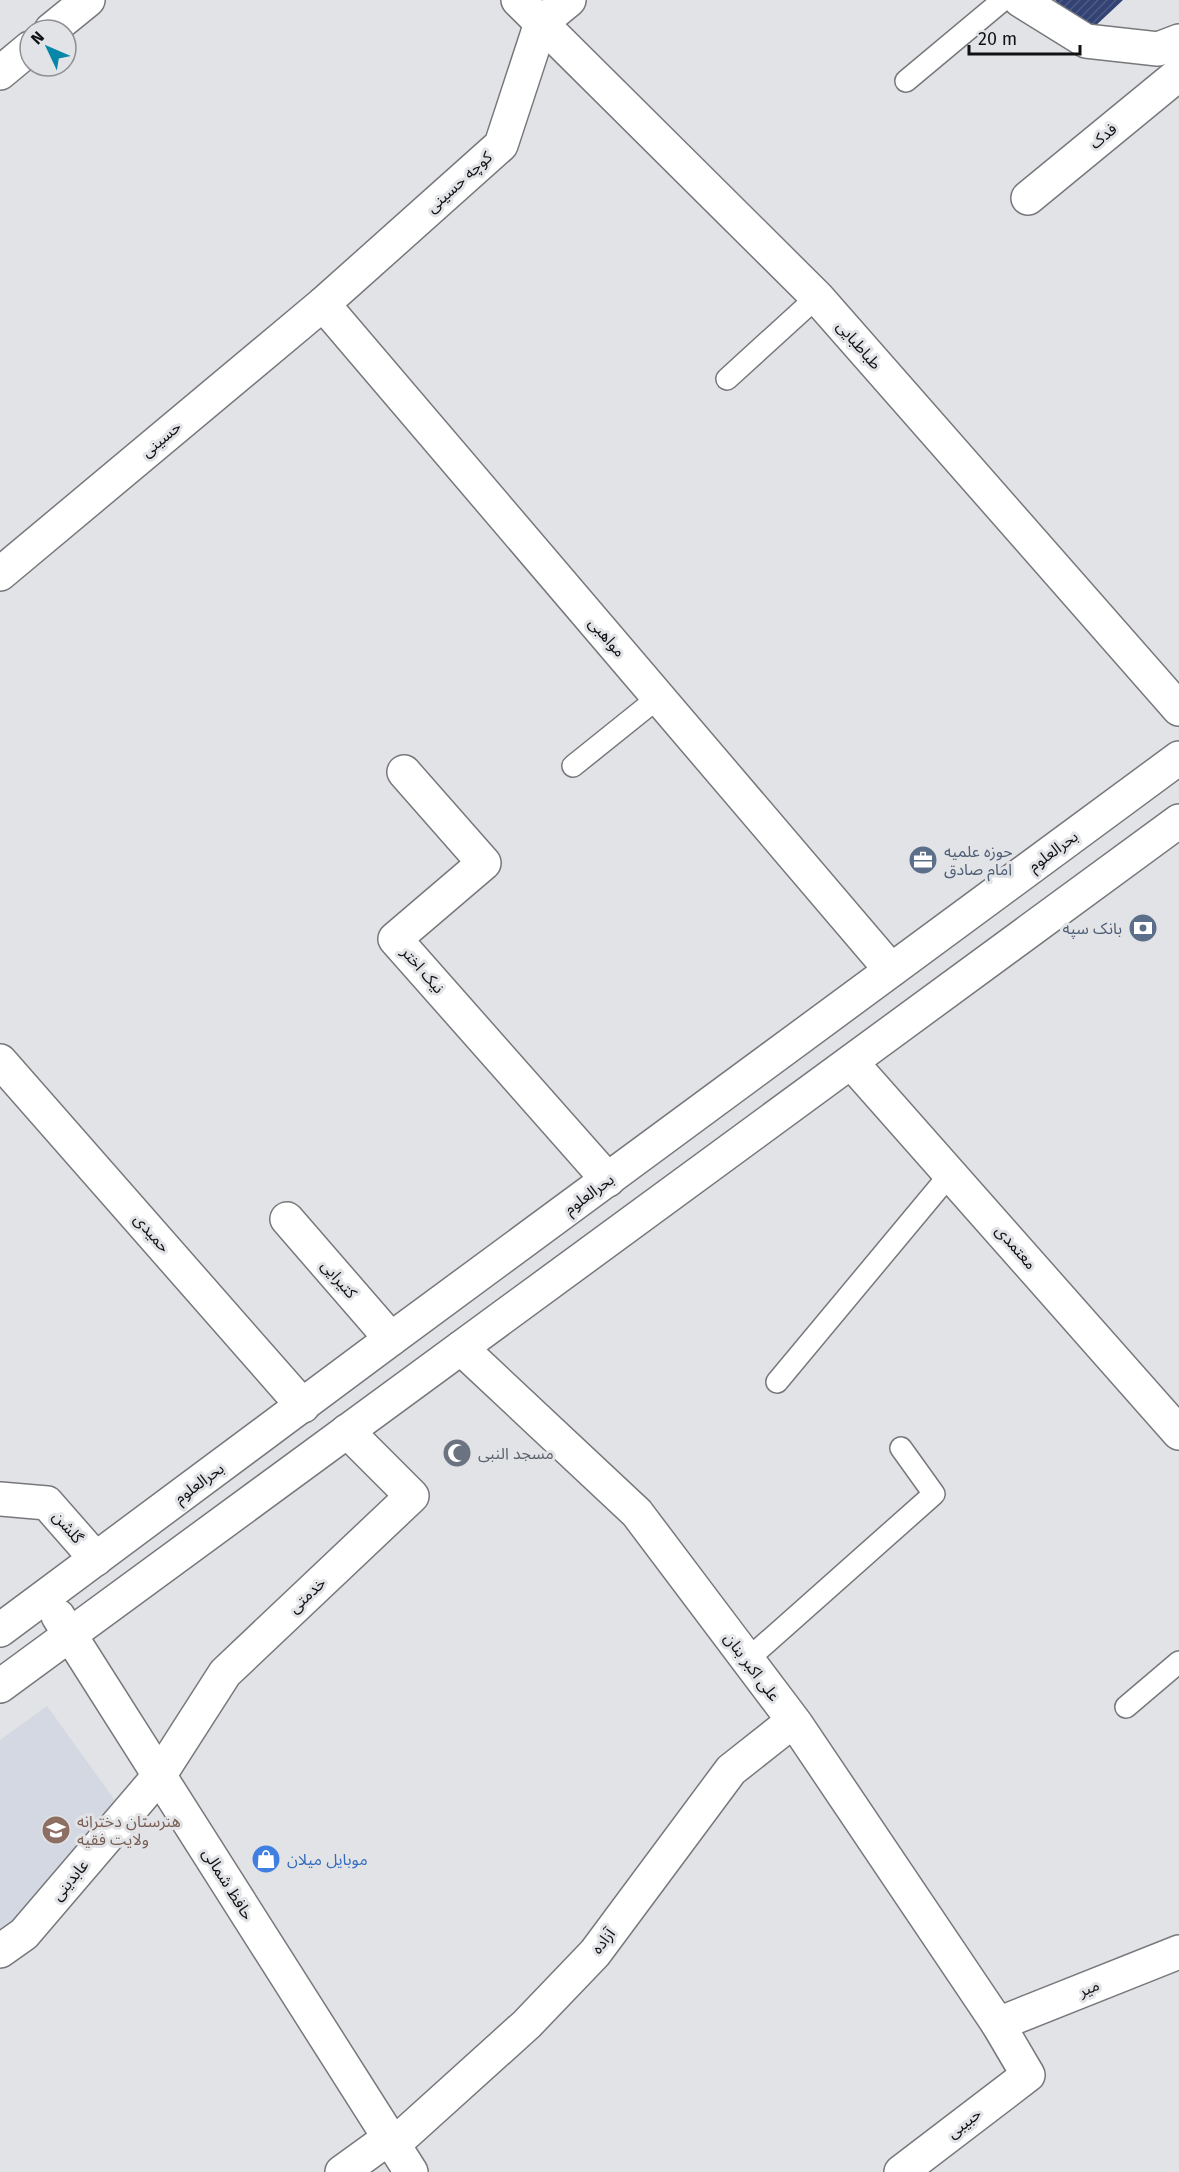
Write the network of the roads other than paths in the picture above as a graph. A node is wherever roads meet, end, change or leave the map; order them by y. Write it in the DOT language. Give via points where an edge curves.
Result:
graph roads {
  1 [pos="518,0"];
  2 [pos="569,0"];
  3 [pos="1003,0"];
  4 [pos="1020,0"];
  5 [pos="541,23"];
  6 [pos="1179,41"];
  7 [pos="18,58"];
  8 [pos="0,73"];
  9 [pos="1179,74"];
  10 [pos="906,81"];
  11 [pos="1028,198"];
  12 [pos="818,297"];
  13 [pos="323,304"];
  14 [pos="727,379"];
  15 [pos="0,574"];
  16 [pos="658,697"];
  17 [pos="1179,709"];
  18 [pos="1179,758"];
  19 [pos="573,766"];
  20 [pos="404,772"];
  21 [pos="1179,821"];
  22 [pos="891,970"];
  23 [pos="0,1061"];
  24 [pos="851,1062"];
  25 [pos="951,1173"];
  26 [pos="608,1180"];
  27 [pos="287,1219"];
  28 [pos="391,1339"];
  29 [pos="460,1348"];
  30 [pos="777,1382"];
  31 [pos="303,1406"];
  32 [pos="1177,1428"];
  33 [pos="347,1431"];
  34 [pos="901,1448"];
  35 [pos="0,1499"];
  36 [pos="96,1559"];
  37 [pos="45,1597"];
  38 [pos="0,1630"];
  39 [pos="70,1634"];
  40 [pos="747,1660"];
  41 [pos="1179,1662"];
  42 [pos="0,1686"];
  43 [pos="1126,1707"];
  44 [pos="793,1721"];
  45 [pos="159,1776"];
  46 [pos="0,1951"];
  47 [pos="1179,1952"];
  48 [pos="998,2024"];
  49 [pos="1028,2075"];
  50 [pos="391,2141"];
  51 [pos="342,2172"];
  52 [pos="411,2172"];
  53 [pos="901,2172"];
  1 -- 5 [label="street, طباطبایی"];
  2 -- 5 [label="street"];
  3 -- 10 [label="lane"];
  4 -- 6 [label="street" via="1086,41 1158,49"];
  5 -- 12 [label="street, طباطبایی"];
  5 -- 13 [label="street, کوچه حسینی" via="501,145"];
  7 -- 8 [label="street"];
  9 -- 11 [label="street, فدک"];
  12 -- 14 [label="lane"];
  12 -- 17 [label="street, طباطبایی"];
  13 -- 15 [label="street, حسینی"];
  13 -- 16 [label="street, مواهبی"];
  16 -- 19 [label="lane"];
  16 -- 22 [label="street, مواهبی"];
  18 -- 22 [label="street, بحرالعلوم"];
  20 -- 26 [label="street, نیک اختر" via="484,863 395,939"];
  21 -- 24 [label="street"];
  22 -- 26 [label="street, بحرالعلوم"];
  23 -- 31 [label="street, حمیدی"];
  24 -- 25 [label="street, معتمدی"];
  24 -- 29 [label="street"];
  25 -- 30 [label="lane"];
  25 -- 32 [label="street, معتمدی"];
  26 -- 28 [label="street, بحرالعلوم"];
  27 -- 28 [label="street, کتیرایی"];
  28 -- 31 [label="street, بحرالعلوم"];
  29 -- 33 [label="street"];
  29 -- 40 [label="street, علی اکبر بنان" via="637,1513"];
  31 -- 36 [label="street, بحرالعلوم"];
  33 -- 39 [label="street"];
  33 -- 45 [label="street, خدمتی" via="412,1496 225,1673"];
  34 -- 40 [label="lane" via="934,1494"];
  35 -- 36 [label="street, گلشن" via="47,1503"];
  36 -- 37 [label="street, بحرالعلوم"];
  37 -- 38 [label="street, بحرالعلوم"];
  37 -- 39 [label="street, حافظ شمالی"];
  39 -- 42 [label="street"];
  39 -- 45 [label="street, حافظ شمالی"];
  40 -- 44 [label="street, علی اکبر بنان"];
  41 -- 43 [label="lane"];
  44 -- 48 [label="street, علی اکبر بنان"];
  44 -- 50 [label="street, آزاده" via="730,1770 595,1953 527,2024"];
  45 -- 46 [label="street, عابدینی" via="24,1935"];
  45 -- 50 [label="street, حافظ شمالی"];
  47 -- 48 [label="street, میر"];
  48 -- 49 [label="street, علی اکبر بنان"];
  49 -- 53 [label="street, حبیبی"];
  50 -- 51 [label="street, آزاده"];
  50 -- 52 [label="street, حافظ شمالی"];
}
